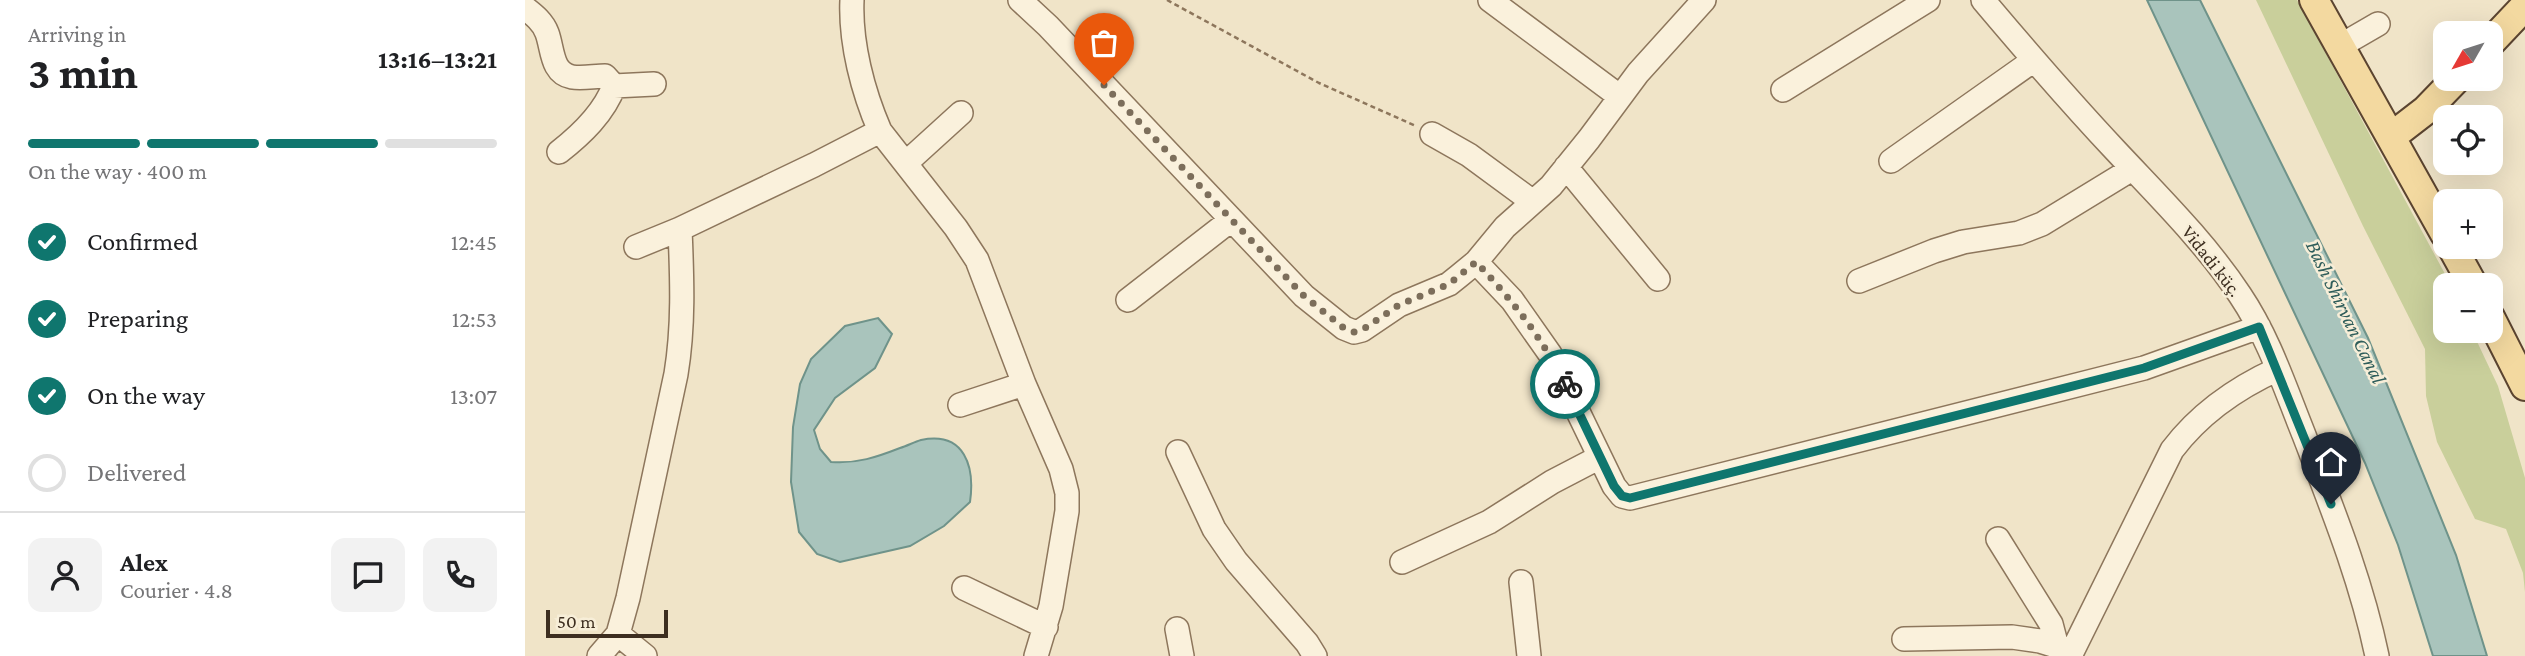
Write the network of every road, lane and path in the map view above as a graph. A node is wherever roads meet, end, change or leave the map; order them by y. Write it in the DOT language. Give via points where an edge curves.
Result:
graph roads {
  1 [pos="852,0"];
  2 [pos="1020,0"];
  3 [pos="1167,0"];
  4 [pos="1490,0"];
  5 [pos="1704,0"];
  6 [pos="1928,0"];
  7 [pos="1983,0"];
  8 [pos="2314,0"];
  9 [pos="2525,6"];
  10 [pos="525,9"];
  11 [pos="2378,23"];
  12 [pos="2503,29"];
  13 [pos="2340,46"];
  14 [pos="2034,60"];
  15 [pos="654,84"];
  16 [pos="614,86"];
  17 [pos="1783,90"];
  18 [pos="2444,91"];
  19 [pos="1619,96"];
  20 [pos="961,113"];
  21 [pos="880,131"];
  22 [pos="1432,134"];
  23 [pos="2391,137"];
  24 [pos="559,152"];
  25 [pos="1891,160"];
  26 [pos="905,163"];
  27 [pos="1566,167"];
  28 [pos="2132,169"];
  29 [pos="1533,201"];
  30 [pos="2433,212"];
  31 [pos="1231,220"];
  32 [pos="680,229"];
  33 [pos="636,247"];
  34 [pos="1476,262"];
  35 [pos="1658,279"];
  36 [pos="1859,281"];
  37 [pos="1128,300"];
  38 [pos="2259,327"];
  39 [pos="2503,343"];
  40 [pos="2278,369"];
  41 [pos="1024,384"];
  42 [pos="2525,386"];
  43 [pos="960,405"];
  44 [pos="1178,452"];
  45 [pos="1600,457"];
  46 [pos="1999,539"];
  47 [pos="1402,562"];
  48 [pos="1521,582"];
  49 [pos="964,588"];
  50 [pos="1046,626"];
  51 [pos="1177,629"];
  52 [pos="618,634"];
  53 [pos="1904,639"];
  54 [pos="2066,651"];
  55 [pos="599,656"];
  56 [pos="645,656"];
  57 [pos="1036,656"];
  58 [pos="1182,656"];
  59 [pos="1315,656"];
  60 [pos="1529,656"];
  61 [pos="2377,656"];
  1 -- 21 [label="street" via="862,79"];
  2 -- 31 [label="street"];
  3 -- 22 [label="path" via="1319,83"];
  4 -- 19 [label="street"];
  5 -- 19 [label="street"];
  6 -- 17 [label="street"];
  7 -- 14 [label="street, Vidadi küç."];
  8 -- 13 [label="main road"];
  9 -- 12 [label="main road"];
  10 -- 16 [label="street" via="546,30 561,74 605,76"];
  11 -- 13 [label="street"];
  13 -- 23 [label="main road"];
  14 -- 25 [label="street"];
  14 -- 28 [label="street, Vidadi küç."];
  15 -- 16 [label="street"];
  16 -- 24 [label="street" via="587,127"];
  18 -- 23 [label="main road"];
  19 -- 27 [label="street"];
  20 -- 26 [label="street"];
  21 -- 26 [label="street"];
  21 -- 32 [label="street"];
  22 -- 29 [label="street"];
  23 -- 30 [label="main road"];
  26 -- 41 [label="street" via="972,251"];
  27 -- 29 [label="street"];
  27 -- 35 [label="street"];
  28 -- 36 [label="street" via="2042,224 1934,251"];
  28 -- 38 [label="street, Vidadi küç." via="2214,259"];
  29 -- 34 [label="street"];
  31 -- 34 [label="street" via="1304,296 1354,332 1399,305 1449,284"];
  31 -- 37 [label="street"];
  32 -- 33 [label="street"];
  32 -- 52 [label="street" via="683,291 678,360"];
  34 -- 45 [label="street" via="1512,300 1550,354"];
  38 -- 40 [label="street, Vidadi küç."];
  38 -- 45 [label="street" via="2144,368 1630,498 1614,486"];
  39 -- 42 [label="main road"];
  40 -- 54 [label="street" via="2229,395 2189,428 2172,450"];
  40 -- 61 [label="street, Vidadi küç." via="2357,574"];
  41 -- 43 [label="street"];
  41 -- 50 [label="street" via="1067,493"];
  44 -- 59 [label="street" via="1214,529"];
  45 -- 47 [label="street" via="1489,522"];
  46 -- 54 [label="street"];
  48 -- 60 [label="street"];
  49 -- 50 [label="street"];
  50 -- 57 [label="street"];
  51 -- 58 [label="street"];
  52 -- 55 [label="street"];
  52 -- 56 [label="street"];
  53 -- 54 [label="street" via="2011,636"];
}
